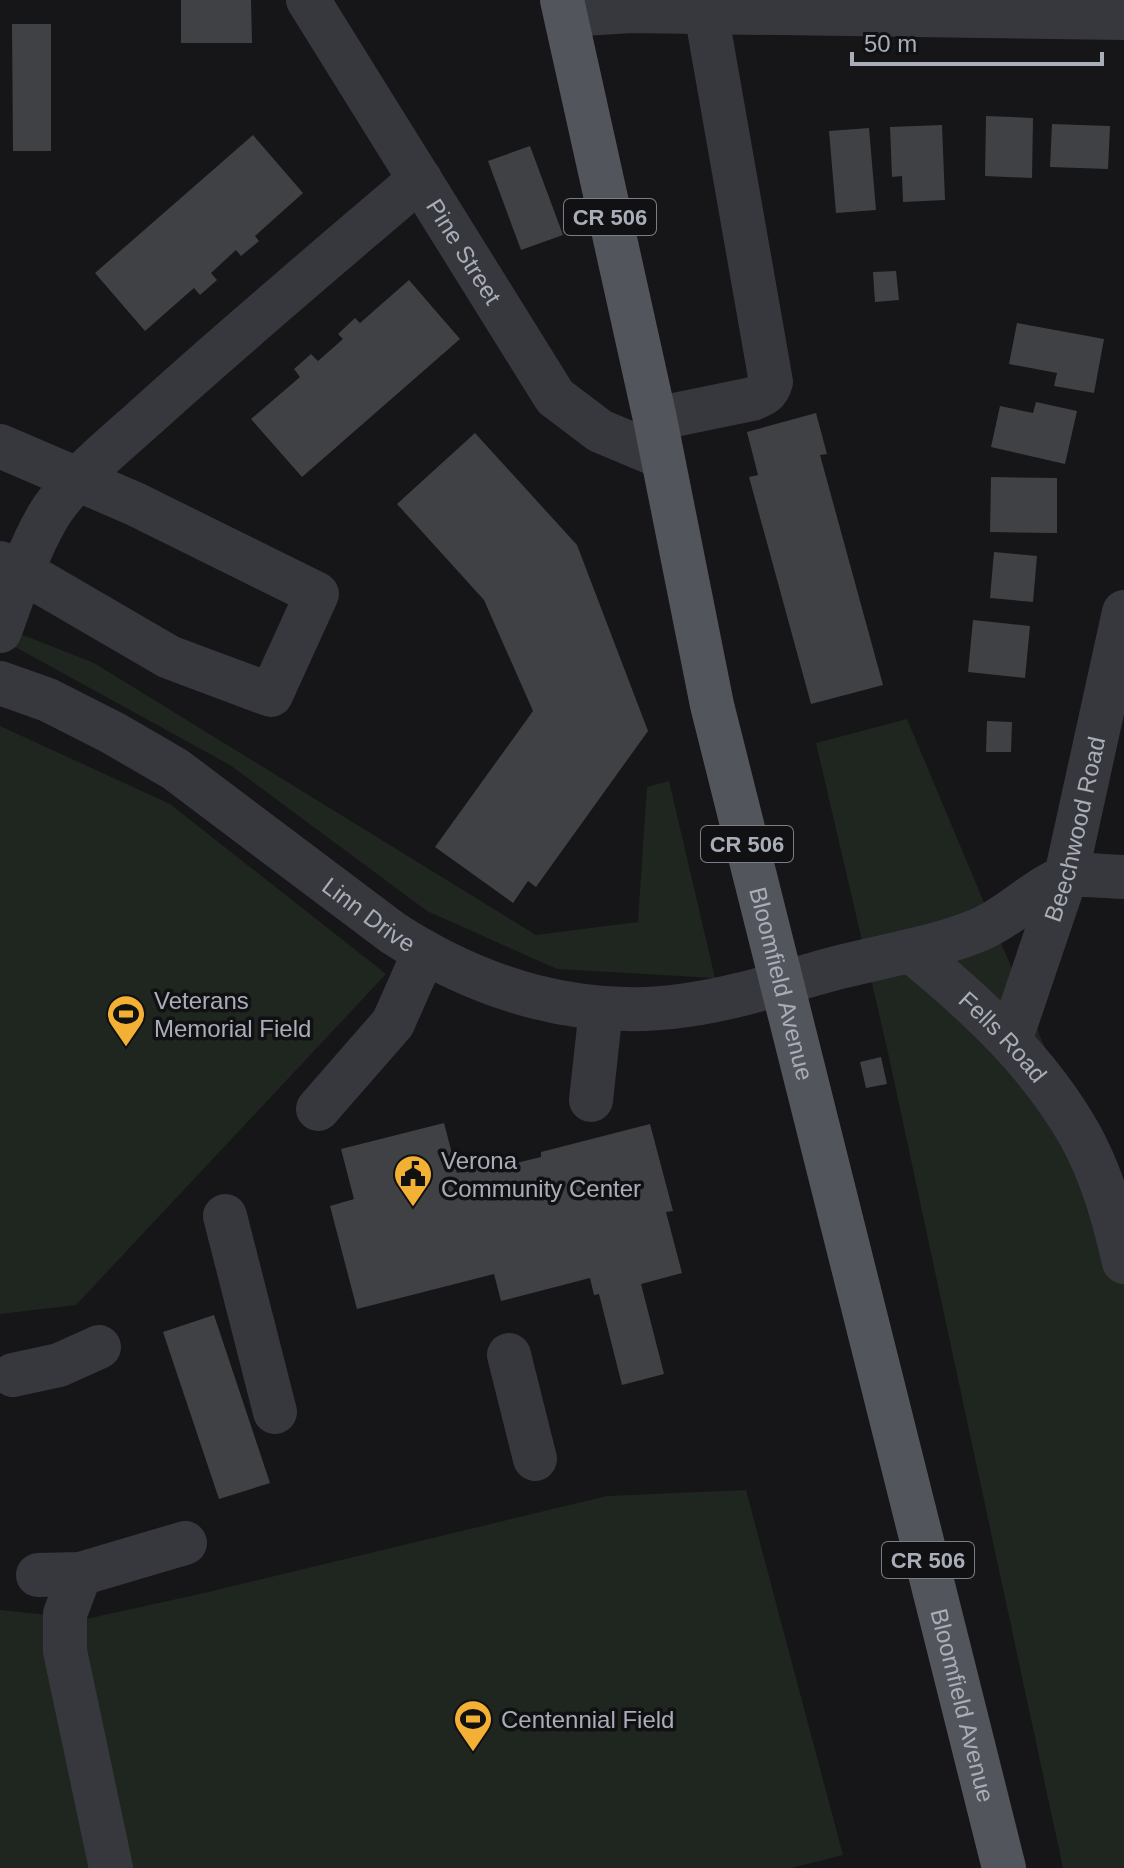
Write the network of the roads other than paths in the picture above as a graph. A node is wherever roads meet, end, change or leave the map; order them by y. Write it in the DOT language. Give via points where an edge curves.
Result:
graph roads {
  1 [pos="308,0"];
  2 [pos="564,7"];
  3 [pos="706,12"];
  4 [pos="1124,18"];
  5 [pos="420,179"];
  6 [pos="658,438"];
  7 [pos="0,446"];
  8 [pos="79,481"];
  9 [pos="11,567"];
  10 [pos="1124,612"];
  11 [pos="0,631"];
  12 [pos="0,683"];
  13 [pos="1066,876"];
  14 [pos="1124,877"];
  15 [pos="911,951"];
  16 [pos="424,953"];
  17 [pos="782,983"];
  18 [pos="601,1009"];
  19 [pos="1010,1041"];
  20 [pos="591,1100"];
  21 [pos="318,1109"];
  22 [pos="225,1216"];
  23 [pos="1124,1262"];
  24 [pos="99,1347"];
  25 [pos="509,1355"];
  26 [pos="13,1375"];
  27 [pos="275,1412"];
  28 [pos="535,1459"];
  29 [pos="185,1543"];
  30 [pos="111,1868"];
  31 [pos="1004,1868"];
  1 -- 5 [label="street, Pine Street"];
  2 -- 3 [label="street"];
  2 -- 6 [label="main road, Bloomfield Avenue / CR 506"];
  3 -- 4 [label="street"];
  3 -- 6 [label="street" via="771,382 763,395"];
  5 -- 6 [label="street, Pine Street" via="555,397 600,431"];
  5 -- 8 [label="street" via="218,351"];
  6 -- 17 [label="main road, Bloomfield Avenue / CR 506" via="712,705"];
  7 -- 8 [label="street"];
  8 -- 9 [label="street"];
  8 -- 9 [label="street" via="317,594 271,695 169,657"];
  9 -- 11 [label="street"];
  10 -- 13 [label="street, Beechwood Road"];
  12 -- 16 [label="street, Linn Drive" via="48,700 175,769"];
  13 -- 14 [label="street"];
  13 -- 15 [label="street" via="983,928"];
  13 -- 19 [label="street, Beechwood Road"];
  15 -- 17 [label="street"];
  15 -- 19 [label="street, Fells Road"];
  16 -- 18 [label="street, Linn Drive" via="499,987"];
  16 -- 21 [label="street" via="393,1023"];
  17 -- 18 [label="street, Linn Drive" via="687,1005"];
  17 -- 31 [label="main road, Bloomfield Avenue / CR 506"];
  18 -- 20 [label="street"];
  19 -- 23 [label="street, Fells Road" via="1080,1136 1100,1176"];
  22 -- 27 [label="street"];
  24 -- 26 [label="street" via="59,1365"];
  25 -- 28 [label="street"];
  29 -- 30 [label="street" via="59,1574 65,1651"];
}
